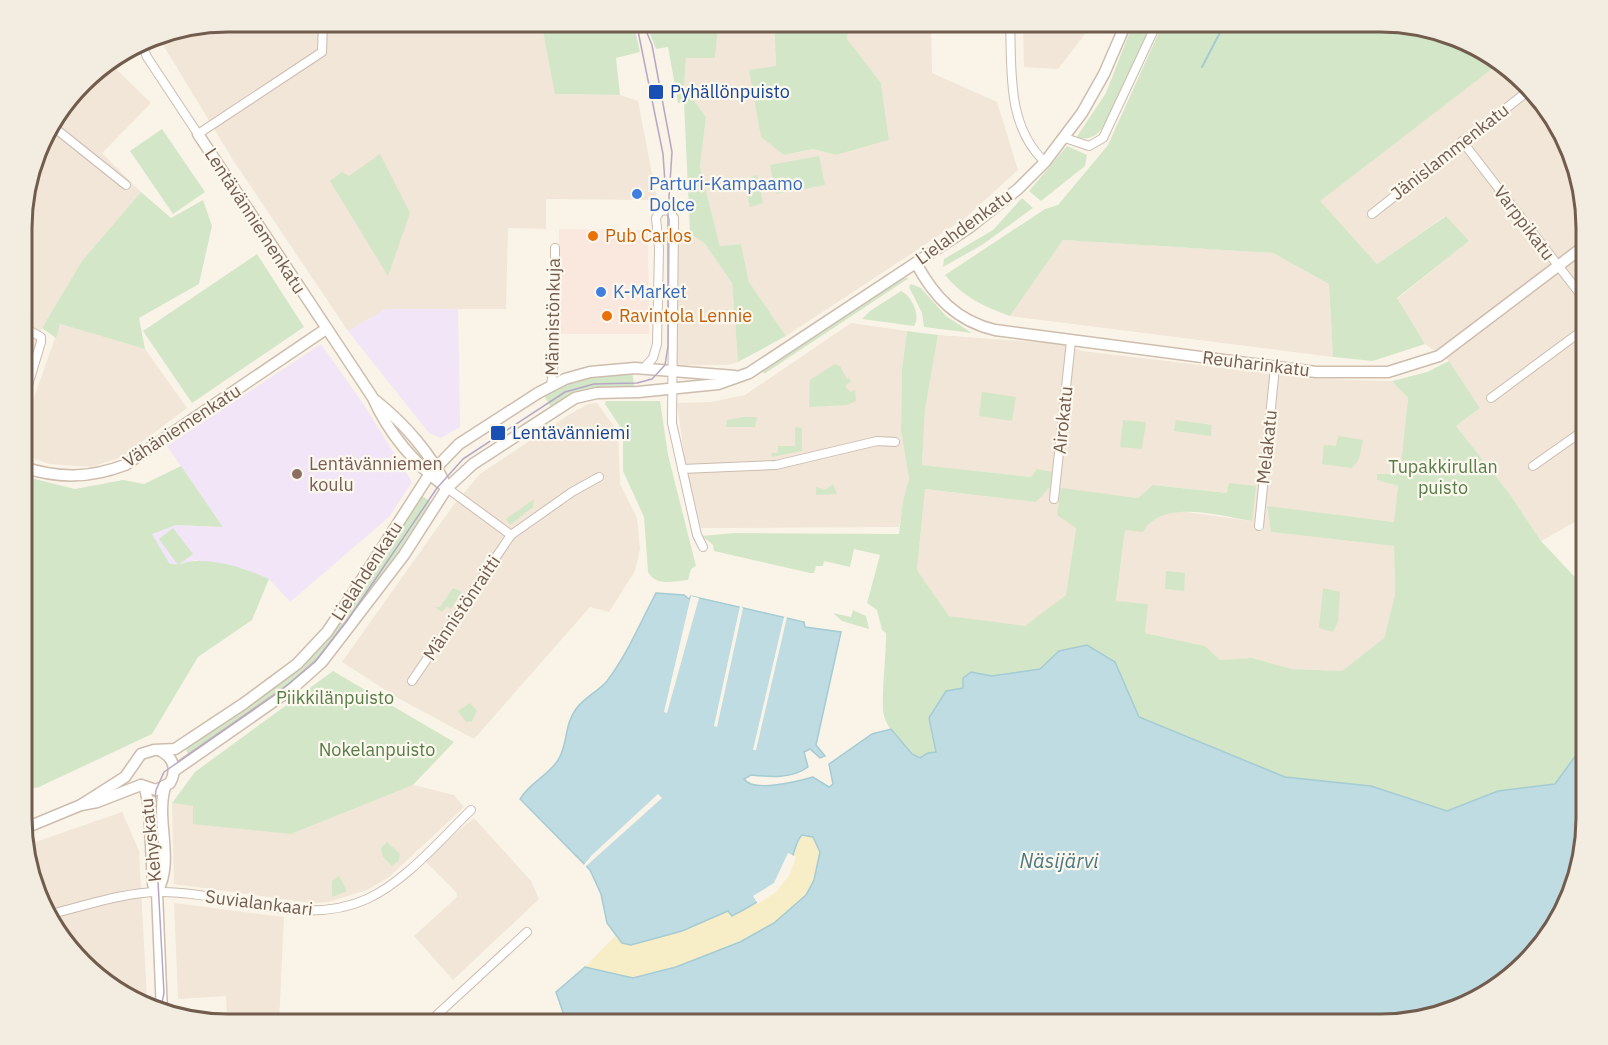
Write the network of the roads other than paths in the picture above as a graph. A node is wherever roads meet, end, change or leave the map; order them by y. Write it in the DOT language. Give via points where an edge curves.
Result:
graph roads {
  1 [pos="322,32"];
  2 [pos="1011,32"];
  3 [pos="1122,32"];
  4 [pos="1153,32"];
  5 [pos="144,51"];
  6 [pos="1524,94"];
  7 [pos="58,130"];
  8 [pos="198,134"];
  9 [pos="1065,138"];
  10 [pos="1462,141"];
  11 [pos="1045,162"];
  12 [pos="126,184"];
  13 [pos="1372,214"];
  14 [pos="555,248"];
  15 [pos="1576,252"];
  16 [pos="916,263"];
  17 [pos="1557,267"];
  18 [pos="1576,290"];
  19 [pos="326,329"];
  20 [pos="32,332"];
  21 [pos="1576,335"];
  22 [pos="1071,341"];
  23 [pos="1275,368"];
  24 [pos="643,369"];
  25 [pos="32,370"];
  26 [pos="672,371"];
  27 [pos="741,376"];
  28 [pos="551,386"];
  29 [pos="671,389"];
  30 [pos="373,398"];
  31 [pos="1491,398"];
  32 [pos="1576,436"];
  33 [pos="895,442"];
  34 [pos="437,465"];
  35 [pos="1533,466"];
  36 [pos="32,469"];
  37 [pos="682,469"];
  38 [pos="429,475"];
  39 [pos="599,477"];
  40 [pos="447,488"];
  41 [pos="1054,499"];
  42 [pos="1259,526"];
  43 [pos="511,535"];
  44 [pos="703,547"];
  45 [pos="412,681"];
  46 [pos="161,751"];
  47 [pos="134,766"];
  48 [pos="174,771"];
  49 [pos="143,786"];
  50 [pos="165,787"];
  51 [pos="81,805"];
  52 [pos="471,810"];
  53 [pos="32,825"];
  54 [pos="157,892"];
  55 [pos="57,913"];
  56 [pos="527,932"];
  57 [pos="162,998"];
  58 [pos="161,1001"];
  59 [pos="162,1002"];
  60 [pos="438,1014"];
  1 -- 8 [label="street" via="322,52"];
  2 -- 11 [label="street" via="1015,106 1027,141"];
  3 -- 9 [label="main road, Lielahdenkatu" via="1091,100"];
  4 -- 9 [label="street" via="1103,138 1089,146"];
  5 -- 8 [label="street, Lentävänniemenkatu"];
  6 -- 10 [label="street, Jänislammenkatu"];
  7 -- 12 [label="street"];
  8 -- 19 [label="main road, Lentävänniemenkatu"];
  9 -- 11 [label="main road, Lielahdenkatu"];
  10 -- 13 [label="street, Jänislammenkatu"];
  10 -- 17 [label="street, Varppikatu"];
  11 -- 16 [label="main road, Lielahdenkatu" via="993,210"];
  14 -- 28 [label="street, Männistönkuja" via="555,354"];
  15 -- 17 [label="main road, Reuharinkatu"];
  16 -- 22 [label="main road, Reuharinkatu" via="942,301 970,322 995,330"];
  16 -- 27 [label="main road, Lielahdenkatu" via="770,361"];
  17 -- 18 [label="street, Varppikatu"];
  17 -- 23 [label="main road, Reuharinkatu" via="1439,356 1408,368 1368,374"];
  19 -- 30 [label="main road, Lentävänniemenkatu"];
  19 -- 36 [label="main road, Vähäniemenkatu" via="125,465 83,477"];
  20 -- 25 [label="street" via="41,337"];
  21 -- 31 [label="street"];
  22 -- 23 [label="main road, Reuharinkatu"];
  22 -- 41 [label="street, Airokatu"];
  23 -- 42 [label="street, Melakatu"];
  24 -- 26 [label="main road, Lielahdenkatu"];
  24 -- 26 [label="street" via="653,358 657,344 656,218 660,211 669,210 674,218"];
  24 -- 28 [label="main road, Lielahdenkatu" via="590,372"];
  26 -- 27 [label="main road, Lielahdenkatu"];
  26 -- 29 [label="street"];
  27 -- 29 [label="main road, Lielahdenkatu" via="718,384"];
  28 -- 34 [label="main road, Lielahdenkatu" via="459,444"];
  29 -- 37 [label="street" via="672,423"];
  29 -- 40 [label="main road, Lielahdenkatu" via="575,398 473,464"];
  30 -- 34 [label="main road, Lentävänniemenkatu"];
  30 -- 38 [label="main road, Lentävänniemenkatu" via="381,417"];
  32 -- 35 [label="street"];
  33 -- 37 [label="street" via="877,441 777,465"];
  34 -- 38 [label="main road, Lielahdenkatu"];
  34 -- 40 [label="main road, Lentävänniemenkatu"];
  37 -- 44 [label="street"];
  38 -- 40 [label="main road, Lentävänniemenkatu"];
  38 -- 46 [label="main road, Lielahdenkatu" via="327,632 309,652 285,675 243,704 175,749"];
  39 -- 43 [label="street"];
  40 -- 43 [label="street"];
  40 -- 48 [label="main road, Lielahdenkatu" via="404,555 322,662 294,688"];
  43 -- 45 [label="street, Männistönraitti"];
  46 -- 47 [label="main road" via="141,754"];
  46 -- 48 [label="main road" via="171,758"];
  47 -- 49 [label="main road" via="136,779"];
  47 -- 51 [label="main road" via="125,777"];
  48 -- 50 [label="main road"];
  49 -- 50 [label="main road" via="156,790"];
  49 -- 51 [label="main road"];
  49 -- 54 [label="main road, Kehyskatu" via="149,807 153,884"];
  50 -- 54 [label="main road, Kehyskatu" via="164,870"];
  51 -- 53 [label="main road"];
  52 -- 54 [label="street, Suvialankaari" via="389,887 348,906 303,910"];
  54 -- 55 [label="street, Suvialankaari"];
  54 -- 57 [label="main road, Kehyskatu"];
  56 -- 60 [label="street"];
  57 -- 58 [label="street"];
  57 -- 59 [label="main road, Kehyskatu"];
}
